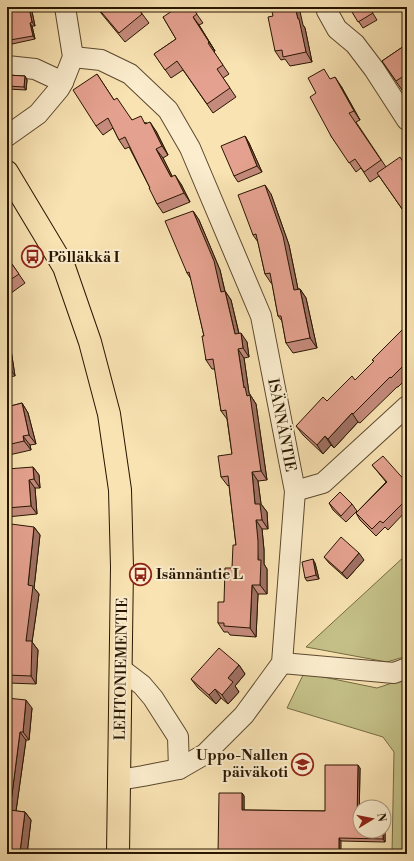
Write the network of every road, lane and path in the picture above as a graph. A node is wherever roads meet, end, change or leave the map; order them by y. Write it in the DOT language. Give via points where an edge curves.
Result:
graph roads {
  1 [pos="65,7"];
  2 [pos="326,7"];
  3 [pos="73,57"];
  4 [pos="7,66"];
  5 [pos="63,82"];
  6 [pos="407,120"];
  7 [pos="7,136"];
  8 [pos="7,172"];
  9 [pos="407,406"];
  10 [pos="295,491"];
  11 [pos="282,663"];
  12 [pos="121,668"];
  13 [pos="407,668"];
  14 [pos="179,769"];
  15 [pos="119,780"];
  16 [pos="118,854"];
  1 -- 3 [label="street"];
  2 -- 6 [label="street" via="337,29 356,44"];
  3 -- 5 [label="street"];
  3 -- 10 [label="street, ISÄNNÄNTIE" via="101,60 130,74 168,110 190,148 261,316"];
  4 -- 5 [label="street" via="35,69"];
  5 -- 7 [label="street" via="38,114"];
  8 -- 12 [label="main road, LEHTONIEMENTIE" via="64,267 90,342 109,414 120,490"];
  9 -- 10 [label="street" via="323,483"];
  10 -- 11 [label="street, ISÄNNÄNTIE"];
  11 -- 13 [label="street" via="394,673"];
  11 -- 14 [label="street" via="244,715 204,754"];
  12 -- 14 [label="street" via="153,698 178,737"];
  12 -- 15 [label="main road, LEHTONIEMENTIE"];
  14 -- 15 [label="street"];
  15 -- 16 [label="main road, LEHTONIEMENTIE"];
}
